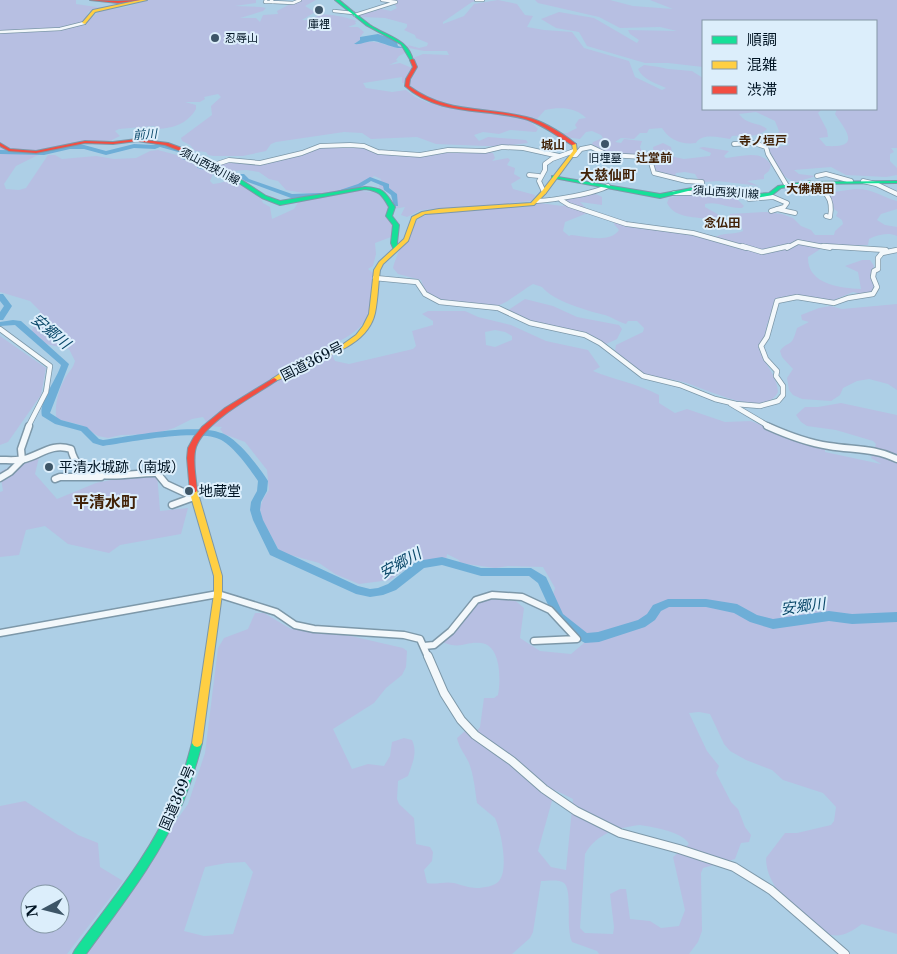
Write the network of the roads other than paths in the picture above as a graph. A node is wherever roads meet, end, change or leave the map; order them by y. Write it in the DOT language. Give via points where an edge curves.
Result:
graph roads {
  1 [pos="92,0"];
  2 [pos="139,0"];
  3 [pos="145,0"];
  4 [pos="266,0"];
  5 [pos="300,0"];
  6 [pos="337,0"];
  7 [pos="382,0"];
  8 [pos="399,0"];
  9 [pos="476,0"];
  10 [pos="483,0"];
  11 [pos="272,1"];
  12 [pos="394,1"];
  13 [pos="334,11"];
  14 [pos="354,14"];
  15 [pos="84,23"];
  16 [pos="0,32"];
  17 [pos="0,144"];
  18 [pos="734,144"];
  19 [pos="619,152"];
  20 [pos="573,153"];
  21 [pos="612,155"];
  22 [pos="559,156"];
  23 [pos="214,165"];
  24 [pos="529,175"];
  25 [pos="539,176"];
  26 [pos="817,176"];
  27 [pos="554,178"];
  28 [pos="851,181"];
  29 [pos="863,181"];
  30 [pos="810,182"];
  31 [pos="897,182"];
  32 [pos="533,183"];
  33 [pos="608,186"];
  34 [pos="787,186"];
  35 [pos="702,190"];
  36 [pos="544,192"];
  37 [pos="722,192"];
  38 [pos="674,193"];
  39 [pos="691,193"];
  40 [pos="710,193"];
  41 [pos="897,194"];
  42 [pos="764,195"];
  43 [pos="749,199"];
  44 [pos="561,200"];
  45 [pos="537,201"];
  46 [pos="795,213"];
  47 [pos="826,216"];
  48 [pos="396,249"];
  49 [pos="897,250"];
  50 [pos="375,278"];
  51 [pos="0,329"];
  52 [pos="728,403"];
  53 [pos="897,459"];
  54 [pos="0,460"];
  55 [pos="22,460"];
  56 [pos="108,476"];
  57 [pos="0,478"];
  58 [pos="54,479"];
  59 [pos="194,497"];
  60 [pos="172,505"];
  61 [pos="218,594"];
  62 [pos="0,632"];
  63 [pos="534,641"];
  64 [pos="424,646"];
  65 [pos="79,954"];
  66 [pos="845,954"];
  1 -- 2 [label="main road"];
  3 -- 15 [label="main road" via="97,10"];
  4 -- 11 [label="street"];
  5 -- 11 [label="street" via="293,3"];
  6 -- 14 [label="main road"];
  7 -- 12 [label="street"];
  8 -- 12 [label="street"];
  9 -- 10 [label="street"];
  12 -- 14 [label="street"];
  13 -- 14 [label="street"];
  14 -- 20 [label="main road" via="407,46 415,67 407,83 413,93 434,103 526,118 575,144"];
  15 -- 16 [label="street" via="51,30"];
  17 -- 23 [label="main road, 須山西狭川線" via="9,150 36,152 85,142 142,140 166,144"];
  18 -- 34 [label="street" via="754,143 766,147"];
  19 -- 21 [label="street"];
  20 -- 21 [label="street" via="576,155 586,147"];
  20 -- 22 [label="street"];
  20 -- 27 [label="main road"];
  21 -- 35 [label="street" via="643,157 654,172 702,182"];
  22 -- 23 [label="street" via="523,148 448,150 420,155 343,145 320,146 260,163 229,160"];
  22 -- 25 [label="street" via="545,164 545,170"];
  23 -- 48 [label="main road, 須山西狭川線" via="264,197 280,202 358,188 380,191 387,196 392,207 389,216 396,223"];
  24 -- 25 [label="street"];
  25 -- 32 [label="street"];
  25 -- 36 [label="street"];
  26 -- 28 [label="street" via="826,174"];
  27 -- 33 [label="main road, 須山西狭川線"];
  27 -- 36 [label="main road"];
  28 -- 29 [label="main road, 須山西狭川線"];
  28 -- 30 [label="main road, 須山西狭川線"];
  29 -- 31 [label="main road, 須山西狭川線"];
  29 -- 41 [label="street"];
  30 -- 34 [label="main road, 須山西狭川線"];
  30 -- 47 [label="street" via="824,190 832,207 830,216"];
  33 -- 38 [label="main road, 須山西狭川線" via="654,196"];
  33 -- 44 [label="street"];
  34 -- 42 [label="main road, 須山西狭川線"];
  35 -- 37 [label="main road, 須山西狭川線"];
  35 -- 38 [label="main road, 須山西狭川線"];
  36 -- 45 [label="main road"];
  37 -- 40 [label="street"];
  37 -- 42 [label="main road, 須山西狭川線"];
  38 -- 39 [label="street"];
  42 -- 43 [label="street"];
  42 -- 46 [label="street" via="787,203 774,209"];
  44 -- 45 [label="street"];
  44 -- 49 [label="street" via="626,224 693,233 762,252 784,249 798,242 832,248"];
  45 -- 48 [label="main road, 国道369号" via="527,205 418,214 406,240"];
  48 -- 50 [label="main road, 国道369号" via="381,263"];
  49 -- 52 [label="street" via="882,253 878,258 878,269 873,277 877,287 873,294 834,303 796,297 777,301 761,346 776,371 784,395 764,405"];
  50 -- 52 [label="street" via="417,282 425,295 431,298 468,306 495,307 528,322 594,338 643,376 681,385"];
  50 -- 59 [label="main road, 国道369号" via="372,314 358,336 344,346 292,368 211,422 196,438 191,458"];
  51 -- 55 [label="street" via="50,366 50,383 26,432 20,452"];
  52 -- 53 [label="street" via="749,417 822,445 884,453"];
  54 -- 55 [label="street"];
  55 -- 56 [label="street" via="52,446 63,445 70,449 75,463 86,471"];
  55 -- 57 [label="street"];
  56 -- 58 [label="street"];
  56 -- 59 [label="street" via="158,473 166,484"];
  59 -- 60 [label="street"];
  59 -- 61 [label="main road, 国道369号" via="218,576"];
  61 -- 62 [label="street"];
  61 -- 64 [label="street" via="276,612 294,625 404,635 420,639"];
  61 -- 65 [label="main road, 国道369号" via="191,772 153,851"];
  63 -- 64 [label="street" via="577,639 550,610 522,596 492,595 476,600 452,631 434,645"];
  64 -- 66 [label="street" via="444,693 461,720 475,735 544,789 591,820 620,833 734,867 772,890"];
}
